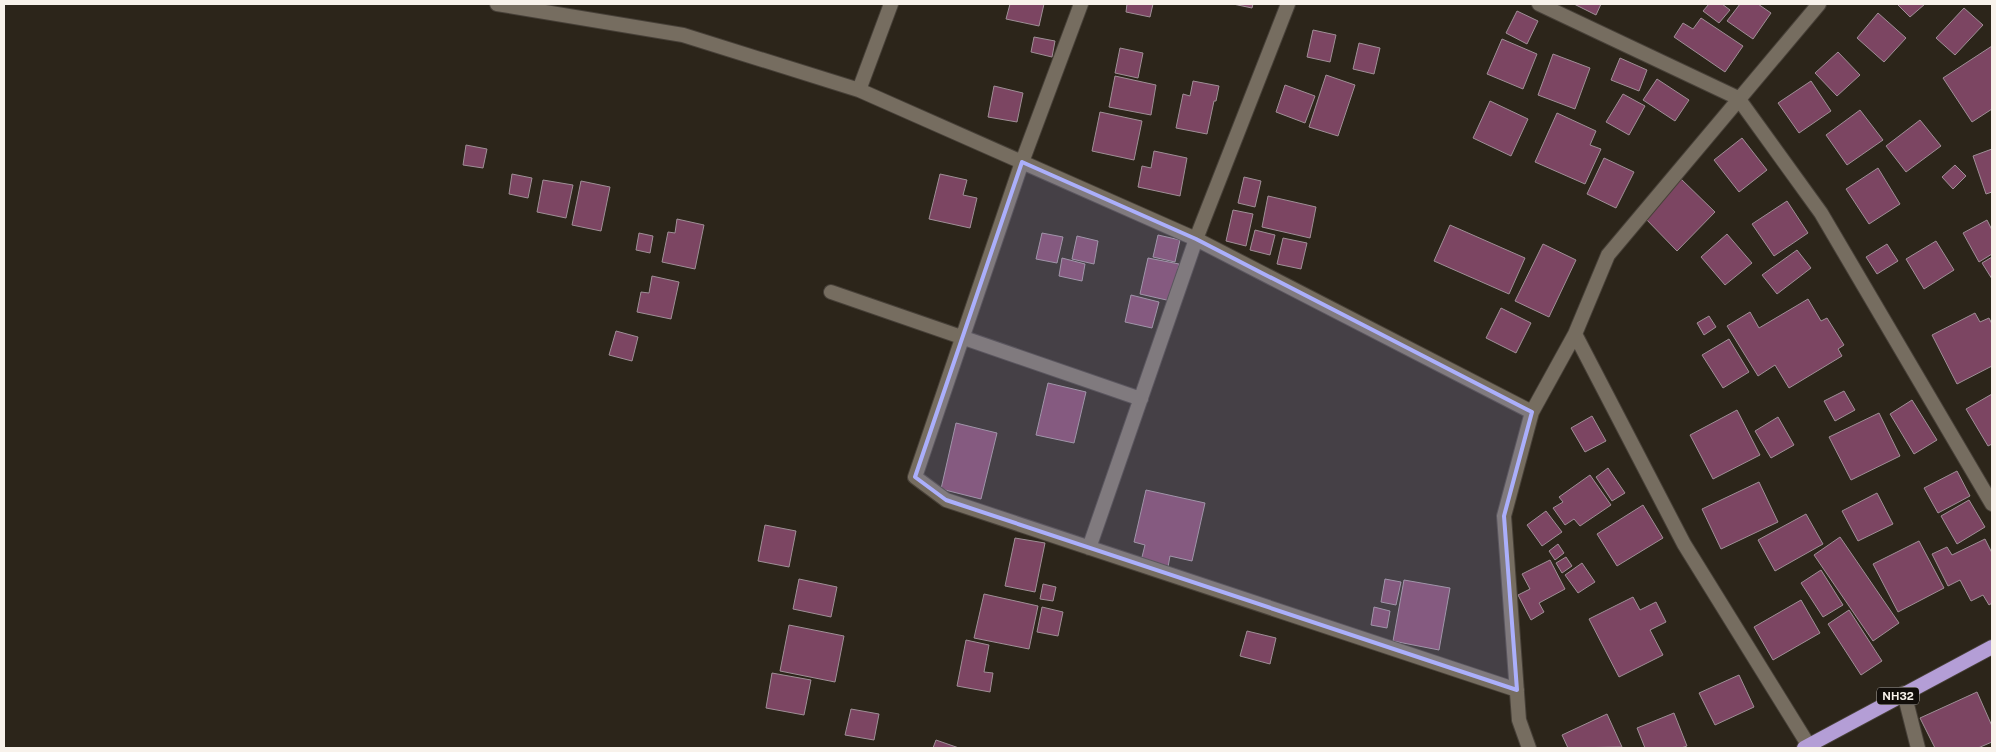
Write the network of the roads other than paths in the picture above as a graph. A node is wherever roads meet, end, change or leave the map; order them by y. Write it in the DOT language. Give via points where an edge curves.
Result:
graph roads {
  1 [pos="498,4"];
  2 [pos="891,4"];
  3 [pos="1081,4"];
  4 [pos="1288,4"];
  5 [pos="1539,4"];
  6 [pos="1819,4"];
  7 [pos="859,90"];
  8 [pos="1738,98"];
  9 [pos="1022,162"];
  10 [pos="1196,239"];
  11 [pos="831,292"];
  12 [pos="1574,334"];
  13 [pos="963,336"];
  14 [pos="1141,399"];
  15 [pos="1532,412"];
  16 [pos="1992,504"];
  17 [pos="1089,548"];
  18 [pos="1992,647"];
  19 [pos="1517,690"];
  20 [pos="1904,693"];
  21 [pos="1806,747"];
  22 [pos="1529,748"];
  23 [pos="1918,748"];
  1 -- 7 [label="street" via="683,35"];
  2 -- 7 [label="street"];
  3 -- 9 [label="street"];
  4 -- 10 [label="street"];
  5 -- 8 [label="street"];
  6 -- 8 [label="street"];
  7 -- 9 [label="street"];
  8 -- 12 [label="street" via="1608,256"];
  8 -- 16 [label="street" via="1822,212"];
  9 -- 10 [label="street"];
  9 -- 13 [label="street"];
  10 -- 14 [label="street"];
  10 -- 15 [label="street"];
  11 -- 13 [label="street"];
  12 -- 15 [label="street"];
  12 -- 21 [label="street" via="1684,544"];
  13 -- 14 [label="street"];
  13 -- 17 [label="street" via="915,478 946,500"];
  14 -- 17 [label="street"];
  15 -- 19 [label="street" via="1504,516"];
  17 -- 19 [label="street"];
  18 -- 20 [label="highway, NH32"];
  19 -- 22 [label="street" via="1519,720"];
  20 -- 21 [label="highway, NH32"];
  20 -- 23 [label="street"];
}
